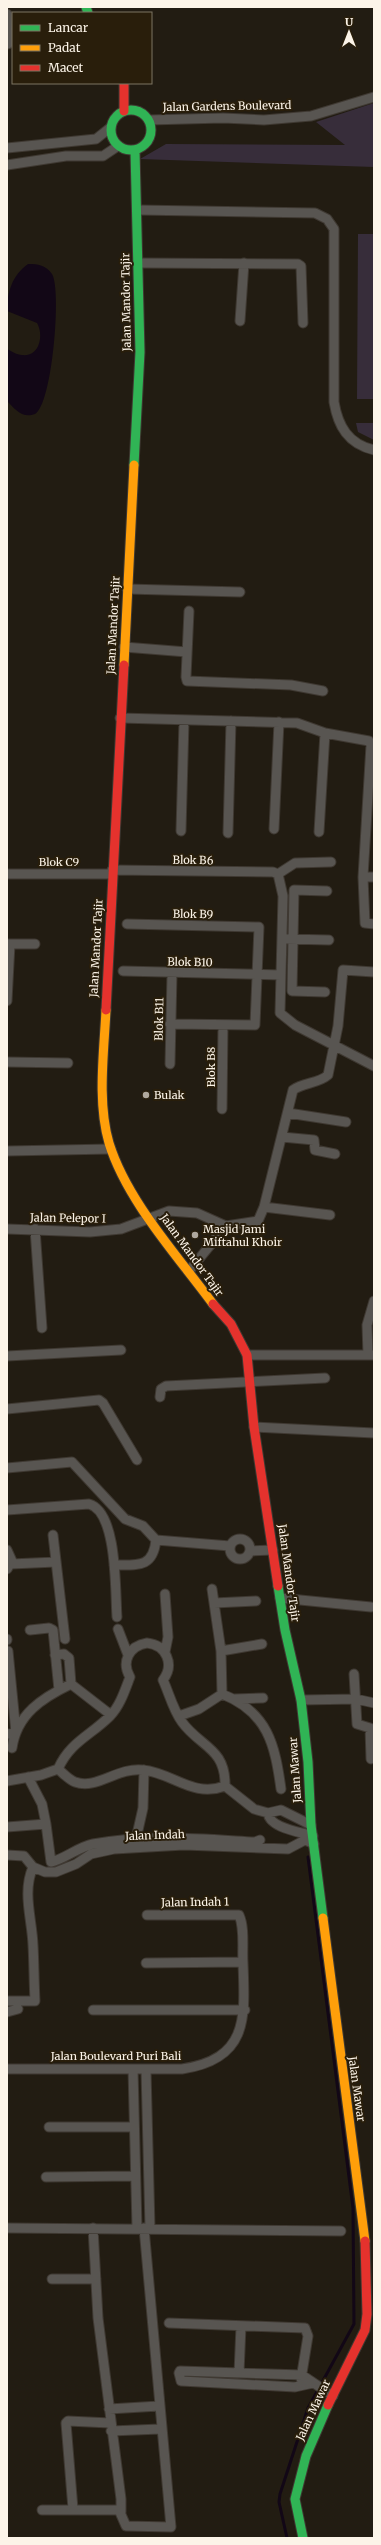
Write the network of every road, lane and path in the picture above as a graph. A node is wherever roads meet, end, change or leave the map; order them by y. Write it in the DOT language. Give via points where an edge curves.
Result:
graph roads {
  1 [pos="7,14"];
  2 [pos="8,44"];
  3 [pos="124,84"];
  4 [pos="374,97"];
  5 [pos="124,111"];
  6 [pos="149,120"];
  7 [pos="111,127"];
  8 [pos="118,146"];
  9 [pos="7,148"];
  10 [pos="135,151"];
  11 [pos="7,165"];
  12 [pos="138,210"];
  13 [pos="138,263"];
  14 [pos="244,263"];
  15 [pos="240,320"];
  16 [pos="303,323"];
  17 [pos="374,450"];
  18 [pos="127,589"];
  19 [pos="240,592"];
  20 [pos="189,611"];
  21 [pos="124,647"];
  22 [pos="187,652"];
  23 [pos="323,691"];
  24 [pos="120,718"];
  25 [pos="184,721"];
  26 [pos="231,721"];
  27 [pos="279,722"];
  28 [pos="325,733"];
  29 [pos="274,829"];
  30 [pos="181,831"];
  31 [pos="318,832"];
  32 [pos="228,833"];
  33 [pos="369,850"];
  34 [pos="331,862"];
  35 [pos="112,872"];
  36 [pos="275,873"];
  37 [pos="7,874"];
  38 [pos="363,877"];
  39 [pos="374,877"];
  40 [pos="327,891"];
  41 [pos="127,924"];
  42 [pos="374,924"];
  43 [pos="282,939"];
  44 [pos="293,939"];
  45 [pos="329,940"];
  46 [pos="9,944"];
  47 [pos="35,944"];
  48 [pos="123,971"];
  49 [pos="374,972"];
  50 [pos="172,974"];
  51 [pos="257,975"];
  52 [pos="281,975"];
  53 [pos="325,992"];
  54 [pos="7,1001"];
  55 [pos="170,1024"];
  56 [pos="223,1025"];
  57 [pos="335,1046"];
  58 [pos="7,1062"];
  59 [pos="68,1064"];
  60 [pos="170,1064"];
  61 [pos="374,1066"];
  62 [pos="222,1109"];
  63 [pos="288,1113"];
  64 [pos="346,1122"];
  65 [pos="282,1137"];
  66 [pos="111,1149"];
  67 [pos="7,1151"];
  68 [pos="335,1154"];
  69 [pos="264,1207"];
  70 [pos="330,1215"];
  71 [pos="150,1218"];
  72 [pos="226,1226"];
  73 [pos="7,1229"];
  74 [pos="36,1229"];
  75 [pos="189,1271"];
  76 [pos="374,1301"];
  77 [pos="42,1328"];
  78 [pos="121,1350"];
  79 [pos="247,1355"];
  80 [pos="371,1355"];
  81 [pos="7,1356"];
  82 [pos="325,1378"];
  83 [pos="251,1380"];
  84 [pos="160,1397"];
  85 [pos="7,1409"];
  86 [pos="254,1427"];
  87 [pos="374,1433"];
  88 [pos="137,1460"];
  89 [pos="7,1468"];
  90 [pos="7,1510"];
  91 [pos="125,1519"];
  92 [pos="108,1524"];
  93 [pos="53,1535"];
  94 [pos="156,1540"];
  95 [pos="230,1546"];
  96 [pos="7,1550"];
  97 [pos="273,1550"];
  98 [pos="250,1551"];
  99 [pos="56,1562"];
  100 [pos="114,1565"];
  101 [pos="9,1566"];
  102 [pos="212,1589"];
  103 [pos="164,1594"];
  104 [pos="280,1598"];
  105 [pos="256,1602"];
  106 [pos="214,1603"];
  107 [pos="371,1607"];
  108 [pos="117,1617"];
  109 [pos="118,1629"];
  110 [pos="30,1630"];
  111 [pos="65,1639"];
  112 [pos="262,1644"];
  113 [pos="8,1651"];
  114 [pos="221,1651"];
  115 [pos="165,1652"];
  116 [pos="56,1655"];
  117 [pos="128,1655"];
  118 [pos="354,1674"];
  119 [pos="71,1684"];
  120 [pos="58,1690"];
  121 [pos="222,1694"];
  122 [pos="263,1698"];
  123 [pos="234,1699"];
  124 [pos="356,1699"];
  125 [pos="301,1700"];
  126 [pos="374,1703"];
  127 [pos="111,1715"];
  128 [pos="179,1716"];
  129 [pos="11,1733"];
  130 [pos="12,1748"];
  131 [pos="371,1759"];
  132 [pos="58,1768"];
  133 [pos="144,1770"];
  134 [pos="28,1777"];
  135 [pos="7,1781"];
  136 [pos="225,1786"];
  137 [pos="281,1789"];
  138 [pos="268,1813"];
  139 [pos="46,1824"];
  140 [pos="311,1825"];
  141 [pos="7,1827"];
  142 [pos="136,1839"];
  143 [pos="260,1840"];
  144 [pos="313,1840"];
  145 [pos="7,1855"];
  146 [pos="33,1868"];
  147 [pos="147,1915"];
  148 [pos="240,1918"];
  149 [pos="146,1962"];
  150 [pos="243,1962"];
  151 [pos="7,2001"];
  152 [pos="18,2009"];
  153 [pos="93,2010"];
  154 [pos="245,2010"];
  155 [pos="7,2012"];
  156 [pos="7,2069"];
  157 [pos="133,2069"];
  158 [pos="146,2070"];
  159 [pos="49,2126"];
  160 [pos="133,2127"];
  161 [pos="135,2176"];
  162 [pos="46,2177"];
  163 [pos="7,2228"];
  164 [pos="93,2228"];
  165 [pos="144,2228"];
  166 [pos="341,2231"];
  167 [pos="52,2279"];
  168 [pos="96,2279"];
  169 [pos="169,2323"];
  170 [pos="241,2326"];
  171 [pos="369,2330"];
  172 [pos="239,2373"];
  173 [pos="302,2375"];
  174 [pos="300,2385"];
  175 [pos="317,2386"];
  176 [pos="332,2396"];
  177 [pos="159,2406"];
  178 [pos="109,2409"];
  179 [pos="111,2427"];
  180 [pos="160,2429"];
  181 [pos="73,2509"];
  182 [pos="42,2510"];
  183 [pos="121,2512"];
  184 [pos="304,2538"];
  1 -- 2 [label="street"];
  3 -- 5 [label="street"];
  4 -- 6 [label="street, Jalan Gardens Boulevard" via="311,116 264,120"];
  5 -- 6 [label="street" via="138,111"];
  5 -- 7 [label="street" via="117,115"];
  6 -- 10 [label="street" via="151,137 145,146"];
  7 -- 8 [label="street" via="111,134"];
  7 -- 9 [label="street" via="96,139"];
  8 -- 10 [label="street"];
  8 -- 11 [label="street" via="103,156 66,156"];
  10 -- 13 [label="street, Jalan Mandor Tajir" via="134,204"];
  12 -- 17 [label="street" via="315,213 331,223 334,229 336,414 344,431 360,444"];
  13 -- 14 [label="street"];
  13 -- 18 [label="street, Jalan Mandor Tajir" via="140,352"];
  14 -- 15 [label="street"];
  14 -- 16 [label="street" via="293,263 301,266"];
  18 -- 19 [label="street"];
  18 -- 21 [label="street, Jalan Mandor Tajir"];
  20 -- 22 [label="street"];
  21 -- 22 [label="street"];
  21 -- 24 [label="street, Jalan Mandor Tajir"];
  22 -- 23 [label="street" via="186,677 191,683 291,685"];
  24 -- 25 [label="street"];
  24 -- 35 [label="street, Jalan Mandor Tajir"];
  25 -- 26 [label="street"];
  25 -- 30 [label="street"];
  26 -- 27 [label="street"];
  26 -- 32 [label="street"];
  27 -- 28 [label="street" via="308,725"];
  27 -- 29 [label="street"];
  28 -- 31 [label="street"];
  28 -- 33 [label="street" via="366,740 371,745"];
  33 -- 38 [label="street"];
  34 -- 36 [label="street" via="295,863"];
  35 -- 36 [label="street, Blok B6"];
  35 -- 37 [label="street, Blok C9"];
  35 -- 66 [label="street, Jalan Mandor Tajir" via="102,1060 104,1106"];
  36 -- 43 [label="street" via="283,896"];
  38 -- 39 [label="street"];
  38 -- 42 [label="street" via="365,920 367,924"];
  40 -- 44 [label="street" via="294,890"];
  41 -- 51 [label="street, Blok B9" via="259,927"];
  43 -- 44 [label="street"];
  43 -- 52 [label="street"];
  44 -- 45 [label="street"];
  44 -- 53 [label="street" via="292,991"];
  46 -- 47 [label="street"];
  46 -- 54 [label="street"];
  48 -- 50 [label="street, Blok B10"];
  49 -- 57 [label="street" via="343,970"];
  50 -- 51 [label="street, Blok B10"];
  50 -- 55 [label="street, Blok B11"];
  51 -- 52 [label="street, Blok B10"];
  51 -- 56 [label="street" via="255,1025"];
  52 -- 57 [label="street" via="280,1013 295,1025"];
  55 -- 56 [label="street"];
  55 -- 60 [label="street, Blok B11"];
  56 -- 62 [label="street, Blok B8"];
  57 -- 61 [label="street"];
  57 -- 63 [label="street" via="328,1075 324,1079 300,1085 293,1090"];
  58 -- 59 [label="street"];
  63 -- 64 [label="street"];
  63 -- 65 [label="street"];
  65 -- 68 [label="street" via="314,1140 315,1150"];
  65 -- 69 [label="street"];
  66 -- 67 [label="street"];
  66 -- 71 [label="street, Jalan Mandor Tajir" via="125,1184"];
  69 -- 70 [label="street"];
  69 -- 72 [label="street" via="258,1221"];
  71 -- 72 [label="street, Jalan Pelepor I" via="169,1211 182,1212 197,1214"];
  71 -- 74 [label="street, Jalan Pelepor I" via="121,1230"];
  71 -- 75 [label="street, Jalan Mandor Tajir"];
  72 -- 75 [label="street"];
  73 -- 74 [label="street, Jalan Pelepor I"];
  74 -- 77 [label="street"];
  75 -- 79 [label="street, Jalan Mandor Tajir" via="231,1324"];
  76 -- 80 [label="street" via="367,1325"];
  78 -- 81 [label="street"];
  79 -- 80 [label="street"];
  79 -- 83 [label="street, Jalan Mandor Tajir"];
  82 -- 83 [label="street"];
  83 -- 84 [label="street" via="166,1386 161,1389"];
  83 -- 86 [label="street, Jalan Mandor Tajir"];
  85 -- 88 [label="street" via="99,1400"];
  86 -- 87 [label="street"];
  86 -- 97 [label="street, Jalan Mandor Tajir"];
  89 -- 91 [label="street" via="72,1462"];
  90 -- 92 [label="street" via="89,1504 94,1506"];
  91 -- 92 [label="street"];
  91 -- 94 [label="street" via="143,1526"];
  92 -- 100 [label="street"];
  93 -- 99 [label="street"];
  94 -- 95 [label="street"];
  94 -- 100 [label="street" via="150,1560 141,1565"];
  95 -- 98 [label="street" via="234,1540 244,1539 249,1544"];
  95 -- 98 [label="street" via="230,1553 236,1558 246,1557"];
  96 -- 101 [label="street" via="12,1556"];
  97 -- 98 [label="street"];
  97 -- 104 [label="street, Jalan Mandor Tajir"];
  99 -- 101 [label="street"];
  99 -- 111 [label="street"];
  100 -- 108 [label="street"];
  102 -- 106 [label="street"];
  103 -- 115 [label="street" via="168,1637"];
  104 -- 107 [label="street"];
  104 -- 125 [label="street, Jalan Mandor Tajir"];
  105 -- 106 [label="street"];
  106 -- 114 [label="street"];
  109 -- 117 [label="street"];
  110 -- 116 [label="street" via="52,1629"];
  112 -- 114 [label="street"];
  113 -- 129 [label="street"];
  114 -- 121 [label="street"];
  115 -- 117 [label="street" via="156,1645 147,1643 138,1645"];
  115 -- 128 [label="street" via="169,1665 163,1680"];
  116 -- 119 [label="street" via="64,1654 69,1658"];
  116 -- 120 [label="street"];
  117 -- 127 [label="street" via="126,1664 130,1677"];
  118 -- 124 [label="street"];
  119 -- 120 [label="street"];
  119 -- 127 [label="street"];
  120 -- 129 [label="street" via="34,1705"];
  121 -- 123 [label="street"];
  121 -- 128 [label="street" via="199,1709"];
  122 -- 123 [label="street"];
  123 -- 137 [label="street" via="256,1715 268,1731"];
  124 -- 125 [label="street"];
  124 -- 126 [label="street"];
  124 -- 131 [label="street" via="357,1724 370,1728"];
  125 -- 140 [label="street, Jalan Mawar" via="308,1762"];
  127 -- 132 [label="street" via="64,1754"];
  128 -- 136 [label="street" via="185,1726 212,1747 220,1758"];
  129 -- 130 [label="street"];
  132 -- 133 [label="street" via="74,1782 84,1784 94,1783 126,1770"];
  132 -- 134 [label="street"];
  133 -- 136 [label="street" via="156,1772 195,1789 215,1790"];
  133 -- 142 [label="street" via="142,1808"];
  134 -- 135 [label="street"];
  134 -- 139 [label="street" via="42,1804"];
  136 -- 138 [label="street" via="254,1810"];
  138 -- 140 [label="street" via="281,1810"];
  138 -- 144 [label="street" via="269,1818 276,1824"];
  139 -- 141 [label="street"];
  139 -- 142 [label="street" via="50,1862 90,1844"];
  140 -- 144 [label="street, Jalan Mawar"];
  142 -- 143 [label="street" via="185,1838 255,1842"];
  144 -- 146 [label="street, Jalan Indah" via="305,1840 288,1849 184,1845 114,1849 91,1854 76,1864 56,1872"];
  144 -- 171 [label="street, Jalan Mawar" via="365,2242"];
  145 -- 146 [label="street, Jalan Indah" via="24,1856"];
  146 -- 151 [label="street" via="29,1876 28,1893 35,2001"];
  147 -- 148 [label="street, Jalan Indah 1" via="235,1913"];
  148 -- 150 [label="street, Jalan Boulevard Puri Bali"];
  149 -- 150 [label="street"];
  150 -- 154 [label="street, Jalan Boulevard Puri Bali"];
  152 -- 155 [label="street"];
  153 -- 154 [label="street"];
  154 -- 158 [label="street, Jalan Boulevard Puri Bali" via="241,2031 227,2050 213,2060 198,2066"];
  156 -- 157 [label="street, Jalan Boulevard Puri Bali"];
  157 -- 158 [label="street, Jalan Boulevard Puri Bali"];
  157 -- 160 [label="street"];
  158 -- 165 [label="street"];
  159 -- 160 [label="street"];
  160 -- 161 [label="street"];
  161 -- 162 [label="street"];
  161 -- 165 [label="street"];
  163 -- 164 [label="street"];
  164 -- 165 [label="street"];
  164 -- 168 [label="street"];
  165 -- 166 [label="street"];
  165 -- 177 [label="street"];
  167 -- 168 [label="street"];
  168 -- 178 [label="street"];
  169 -- 170 [label="street"];
  170 -- 172 [label="street"];
  170 -- 173 [label="street" via="305,2328 308,2336"];
  171 -- 176 [label="street, Jalan Mawar"];
  172 -- 173 [label="street"];
  172 -- 174 [label="street" via="180,2371 179,2378 181,2381 295,2387"];
  173 -- 174 [label="street"];
  173 -- 175 [label="street"];
  174 -- 175 [label="street"];
  175 -- 176 [label="street"];
  176 -- 184 [label="street, Jalan Mawar" via="306,2456 296,2493 296,2508"];
  177 -- 178 [label="street"];
  177 -- 180 [label="street"];
  178 -- 179 [label="street"];
  179 -- 180 [label="street"];
  179 -- 181 [label="street" via="68,2421 66,2423"];
  179 -- 183 [label="street"];
  180 -- 183 [label="street" via="171,2527 126,2526"];
  181 -- 182 [label="street"];
  181 -- 183 [label="street"];
}
